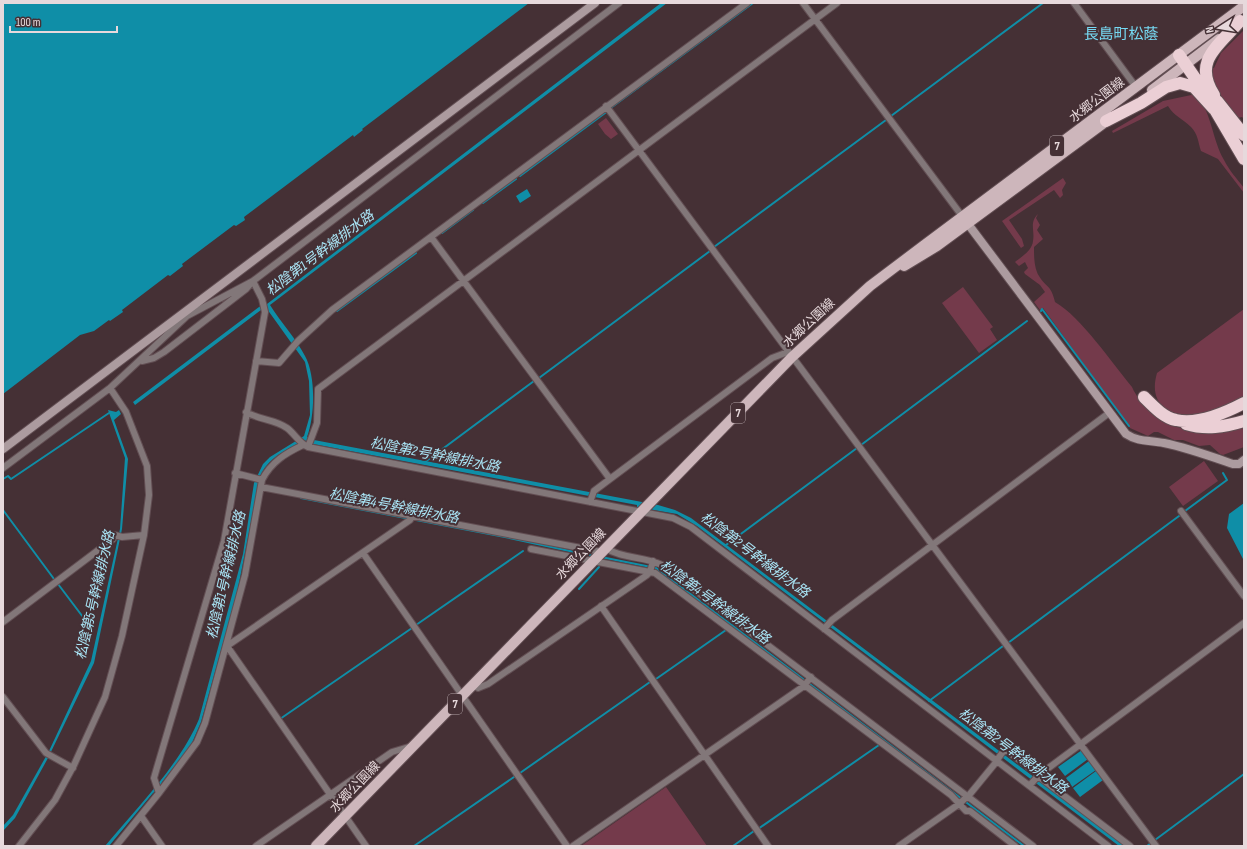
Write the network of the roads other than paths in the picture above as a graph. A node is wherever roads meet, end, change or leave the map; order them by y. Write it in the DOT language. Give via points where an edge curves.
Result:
graph roads {
  1 [pos="595,3"];
  2 [pos="619,3"];
  3 [pos="747,3"];
  4 [pos="803,3"];
  5 [pos="837,3"];
  6 [pos="1074,3"];
  7 [pos="1244,6"];
  8 [pos="815,19"];
  9 [pos="1242,19"];
  10 [pos="1184,62"];
  11 [pos="1136,87"];
  12 [pos="606,106"];
  13 [pos="1217,107"];
  14 [pos="1106,121"];
  15 [pos="1244,136"];
  16 [pos="639,150"];
  17 [pos="1244,159"];
  18 [pos="965,220"];
  19 [pos="431,237"];
  20 [pos="253,281"];
  21 [pos="463,281"];
  22 [pos="186,314"];
  23 [pos="790,354"];
  24 [pos="141,361"];
  25 [pos="256,361"];
  26 [pos="110,388"];
  27 [pos="1144,397"];
  28 [pos="1244,403"];
  29 [pos="246,412"];
  30 [pos="1109,413"];
  31 [pos="1176,420"];
  32 [pos="1244,421"];
  33 [pos="305,445"];
  34 [pos="3,449"];
  35 [pos="1244,460"];
  36 [pos="3,468"];
  37 [pos="235,473"];
  38 [pos="610,479"];
  39 [pos="260,481"];
  40 [pos="591,500"];
  41 [pos="645,507"];
  42 [pos="1181,511"];
  43 [pos="412,518"];
  44 [pos="144,535"];
  45 [pos="932,546"];
  46 [pos="531,549"];
  47 [pos="603,551"];
  48 [pos="363,553"];
  49 [pos="593,561"];
  50 [pos="653,562"];
  51 [pos="650,572"];
  52 [pos="1244,596"];
  53 [pos="601,606"];
  54 [pos="3,622"];
  55 [pos="1244,623"];
  56 [pos="824,628"];
  57 [pos="227,646"];
  58 [pos="810,678"];
  59 [pos="473,685"];
  60 [pos="805,685"];
  61 [pos="463,696"];
  62 [pos="4,700"];
  63 [pos="1081,744"];
  64 [pos="413,746"];
  65 [pos="705,756"];
  66 [pos="997,760"];
  67 [pos="73,768"];
  68 [pos="1038,776"];
  69 [pos="1031,784"];
  70 [pos="158,792"];
  71 [pos="330,795"];
  72 [pos="968,797"];
  73 [pos="960,803"];
  74 [pos="141,816"];
  75 [pos="345,817"];
  76 [pos="1108,830"];
  77 [pos="1102,839"];
  78 [pos="19,846"];
  79 [pos="116,846"];
  80 [pos="162,846"];
  81 [pos="256,846"];
  82 [pos="316,846"];
  83 [pos="366,846"];
  84 [pos="567,846"];
  85 [pos="573,846"];
  86 [pos="768,846"];
  87 [pos="899,846"];
  88 [pos="1016,846"];
  89 [pos="1033,846"];
  90 [pos="1108,846"];
  91 [pos="1130,846"];
  92 [pos="1156,846"];
  1 -- 22 [label="street"];
  2 -- 20 [label="street"];
  3 -- 12 [label="street"];
  4 -- 8 [label="street"];
  5 -- 8 [label="street"];
  6 -- 11 [label="street"];
  7 -- 10 [label="main road, 水郷公園線 / 7"];
  8 -- 16 [label="street"];
  8 -- 18 [label="street"];
  9 -- 10 [label="main road, 水郷公園線 / 7"];
  9 -- 13 [label="highway" via="1212,50 1206,63 1206,77"];
  10 -- 11 [label="main road, 水郷公園線 / 7"];
  10 -- 13 [label="highway"];
  10 -- 14 [label="main road, 水郷公園線 / 7"];
  11 -- 18 [label="main road, 水郷公園線 / 7"];
  12 -- 16 [label="street"];
  12 -- 19 [label="street"];
  13 -- 14 [label="highway" via="1194,87 1180,83 1166,87"];
  13 -- 15 [label="highway"];
  13 -- 17 [label="highway"];
  14 -- 18 [label="main road, 水郷公園線 / 7"];
  16 -- 21 [label="street"];
  16 -- 23 [label="street"];
  18 -- 23 [label="main road, 水郷公園線 / 7" via="870,286"];
  18 -- 30 [label="street"];
  19 -- 21 [label="street"];
  19 -- 25 [label="street" via="332,310 298,341 279,363"];
  20 -- 22 [label="street"];
  20 -- 24 [label="street" via="164,352"];
  20 -- 25 [label="street" via="265,311"];
  21 -- 33 [label="street" via="318,389 317,423 312,438"];
  21 -- 38 [label="street"];
  22 -- 24 [label="street"];
  22 -- 34 [label="street"];
  23 -- 38 [label="street" via="772,358"];
  23 -- 41 [label="main road, 水郷公園線 / 7"];
  23 -- 45 [label="street"];
  24 -- 26 [label="street"];
  25 -- 29 [label="street"];
  26 -- 36 [label="street"];
  26 -- 44 [label="street" via="126,412 147,466 149,495"];
  27 -- 31 [label="highway" via="1158,410"];
  28 -- 31 [label="highway" via="1206,418 1193,421"];
  29 -- 33 [label="street" via="287,428"];
  29 -- 37 [label="street"];
  30 -- 35 [label="street" via="1126,434 1133,438 1180,446 1233,464 1239,464"];
  30 -- 45 [label="street"];
  31 -- 32 [label="highway" via="1195,427 1210,428"];
  33 -- 39 [label="street" via="280,457"];
  33 -- 40 [label="street"];
  37 -- 39 [label="street"];
  37 -- 70 [label="street" via="224,541 156,771"];
  38 -- 40 [label="street" via="594,491"];
  39 -- 43 [label="street"];
  39 -- 57 [label="street" via="245,575"];
  40 -- 41 [label="street"];
  41 -- 47 [label="main road, 水郷公園線 / 7"];
  41 -- 56 [label="street" via="691,527"];
  42 -- 52 [label="street"];
  43 -- 47 [label="street"];
  43 -- 48 [label="street"];
  44 -- 54 [label="street" via="115,536"];
  44 -- 67 [label="street" via="122,636 105,697"];
  45 -- 56 [label="street"];
  45 -- 63 [label="street"];
  46 -- 49 [label="street"];
  47 -- 49 [label="main road, 水郷公園線 / 7"];
  47 -- 50 [label="street"];
  48 -- 57 [label="street"];
  48 -- 61 [label="street"];
  49 -- 51 [label="street"];
  49 -- 59 [label="main road, 水郷公園線 / 7"];
  50 -- 51 [label="street"];
  50 -- 58 [label="street" via="662,565"];
  51 -- 53 [label="street"];
  51 -- 60 [label="street" via="655,573"];
  53 -- 59 [label="street" via="488,684 478,688"];
  53 -- 65 [label="street"];
  55 -- 63 [label="street"];
  56 -- 66 [label="street"];
  57 -- 70 [label="street" via="202,732"];
  57 -- 71 [label="street"];
  58 -- 60 [label="street"];
  58 -- 72 [label="street"];
  59 -- 61 [label="main road, 水郷公園線 / 7"];
  60 -- 65 [label="street"];
  60 -- 73 [label="street"];
  61 -- 64 [label="main road, 水郷公園線 / 7"];
  61 -- 84 [label="street"];
  62 -- 67 [label="street" via="46,753"];
  63 -- 68 [label="street"];
  63 -- 92 [label="street"];
  64 -- 71 [label="street" via="392,752"];
  64 -- 75 [label="main road, 水郷公園線 / 7"];
  65 -- 85 [label="street"];
  65 -- 86 [label="street"];
  66 -- 68 [label="street" via="1005,749"];
  66 -- 69 [label="street"];
  66 -- 72 [label="street"];
  67 -- 78 [label="street" via="55,800"];
  68 -- 69 [label="street"];
  68 -- 76 [label="street"];
  69 -- 77 [label="street"];
  70 -- 74 [label="street"];
  71 -- 75 [label="street"];
  71 -- 81 [label="street"];
  72 -- 73 [label="street"];
  72 -- 89 [label="street"];
  73 -- 87 [label="street"];
  73 -- 88 [label="street"];
  74 -- 79 [label="street"];
  74 -- 80 [label="street"];
  75 -- 82 [label="main road, 水郷公園線 / 7"];
  75 -- 83 [label="street"];
  76 -- 77 [label="street"];
  76 -- 91 [label="street"];
  77 -- 90 [label="street"];
}
